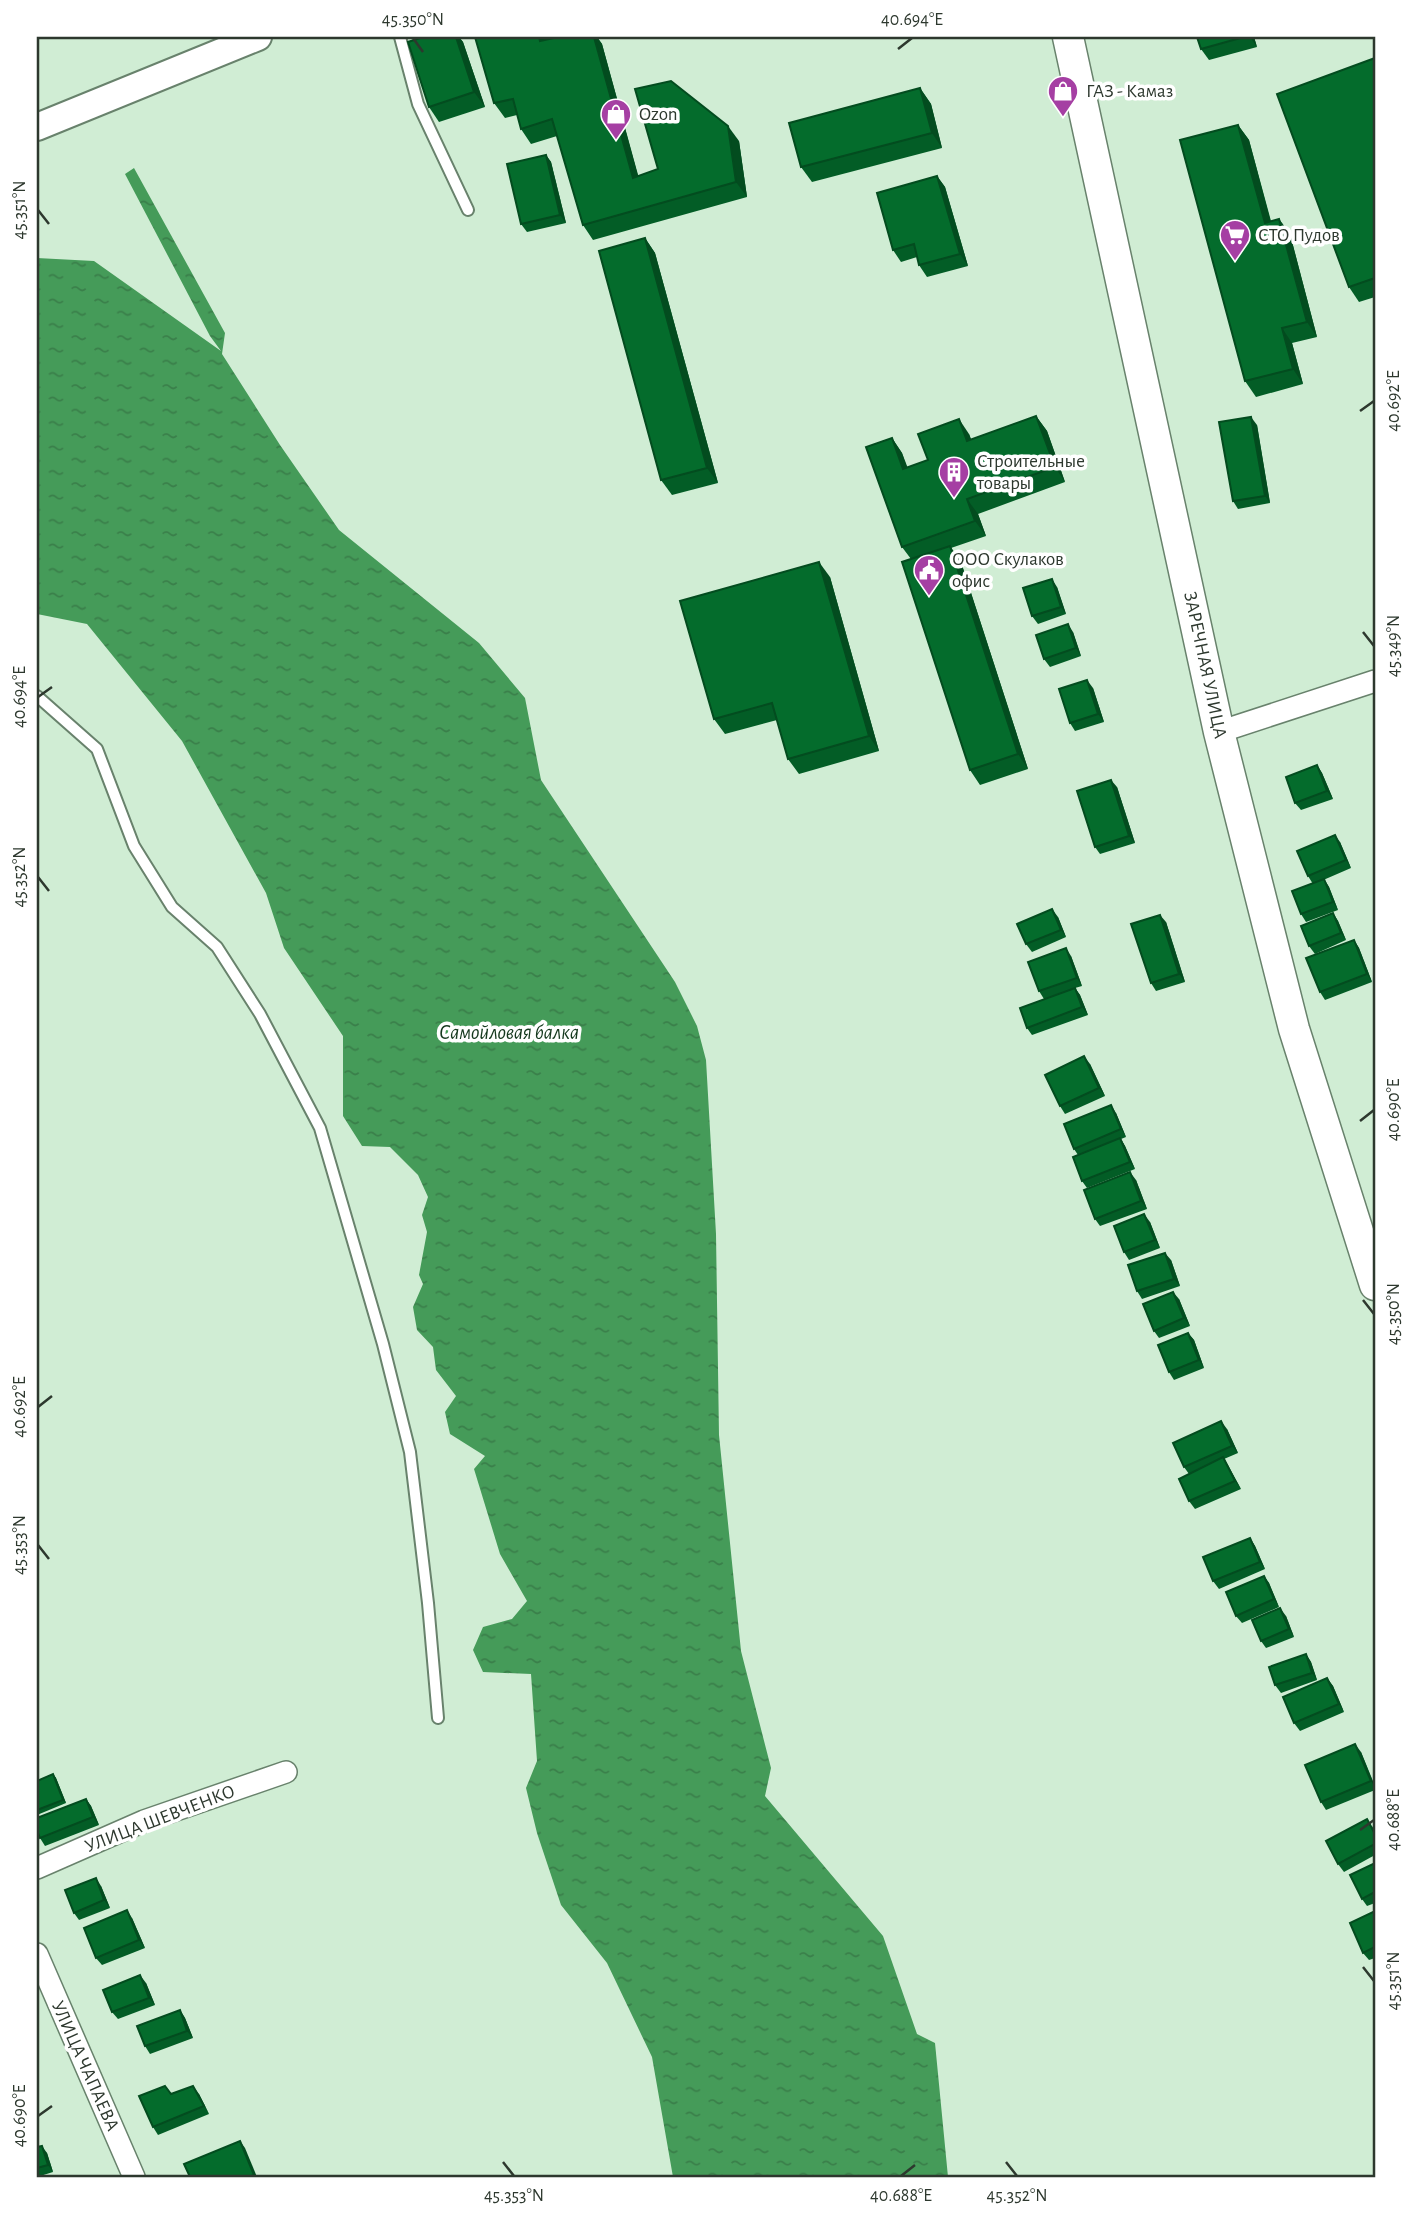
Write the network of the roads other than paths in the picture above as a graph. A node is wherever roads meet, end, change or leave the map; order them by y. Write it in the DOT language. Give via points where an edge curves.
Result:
graph roads {
  1 [pos="258,37"];
  2 [pos="400,37"];
  3 [pos="1068,37"];
  4 [pos="37,127"];
  5 [pos="468,210"];
  6 [pos="1375,681"];
  7 [pos="37,696"];
  8 [pos="1219,732"];
  9 [pos="1375,1284"];
  10 [pos="438,1718"];
  11 [pos="286,1772"];
  12 [pos="37,1868"];
  13 [pos="37,1954"];
  14 [pos="134,2177"];
  1 -- 4 [label="street"];
  2 -- 5 [label="lane" via="418,104"];
  3 -- 8 [label="main road, ЗАРЕЧНАЯ УЛИЦА"];
  6 -- 8 [label="street"];
  7 -- 10 [label="lane" via="97,748 134,846 172,907 224,958 260,1014 320,1128 410,1452"];
  8 -- 9 [label="main road, ЗАРЕЧНАЯ УЛИЦА" via="1294,1029"];
  11 -- 12 [label="street, УЛИЦА ШЕВЧЕНКО" via="144,1821"];
  13 -- 14 [label="street, УЛИЦА ЧАПАЕВА"];
}
